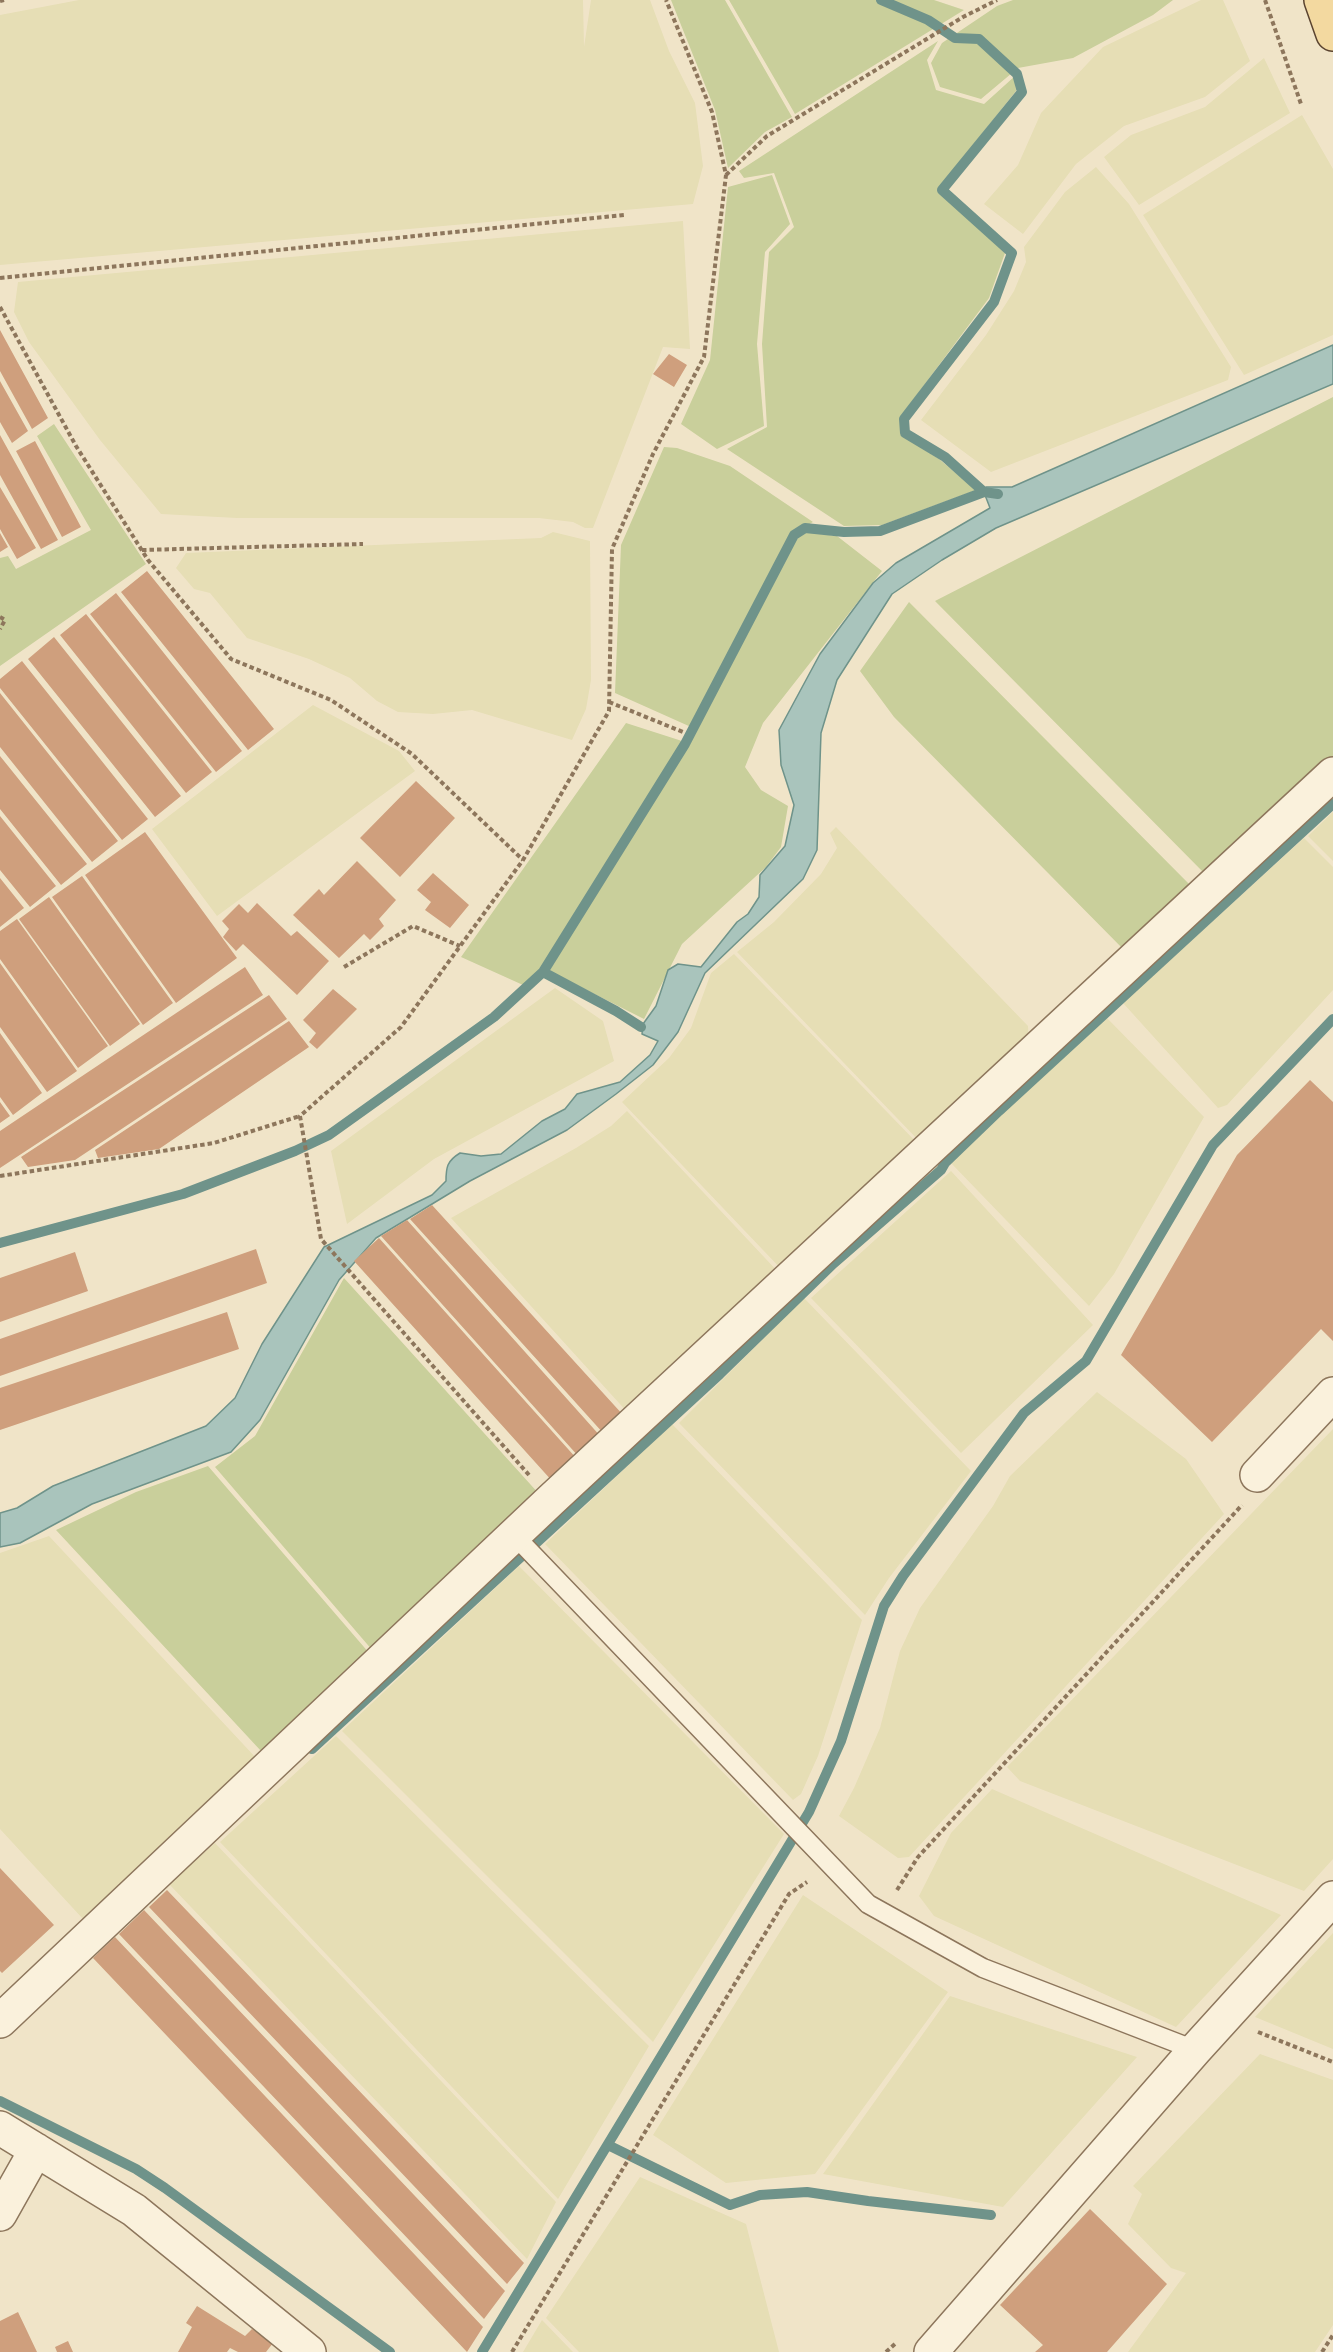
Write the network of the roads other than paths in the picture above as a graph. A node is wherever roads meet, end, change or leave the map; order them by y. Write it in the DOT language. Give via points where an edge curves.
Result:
graph roads {
  1 [pos="1321,0"];
  2 [pos="1333,34"];
  3 [pos="1333,774"];
  4 [pos="1333,1394"];
  5 [pos="1257,1475"];
  6 [pos="514,1535"];
  7 [pos="1333,1898"];
  8 [pos="0,2021"];
  9 [pos="1196,2050"];
  10 [pos="0,2128"];
  11 [pos="36,2150"];
  12 [pos="0,2214"];
  13 [pos="309,2352"];
  14 [pos="931,2352"];
  1 -- 2 [label="main road"];
  3 -- 6 [label="street"];
  4 -- 5 [label="street"];
  6 -- 8 [label="street"];
  6 -- 9 [label="lane" via="868,1904 983,1968"];
  7 -- 9 [label="street"];
  9 -- 14 [label="street"];
  10 -- 11 [label="street"];
  11 -- 12 [label="street"];
  11 -- 13 [label="street" via="134,2210"];
}
